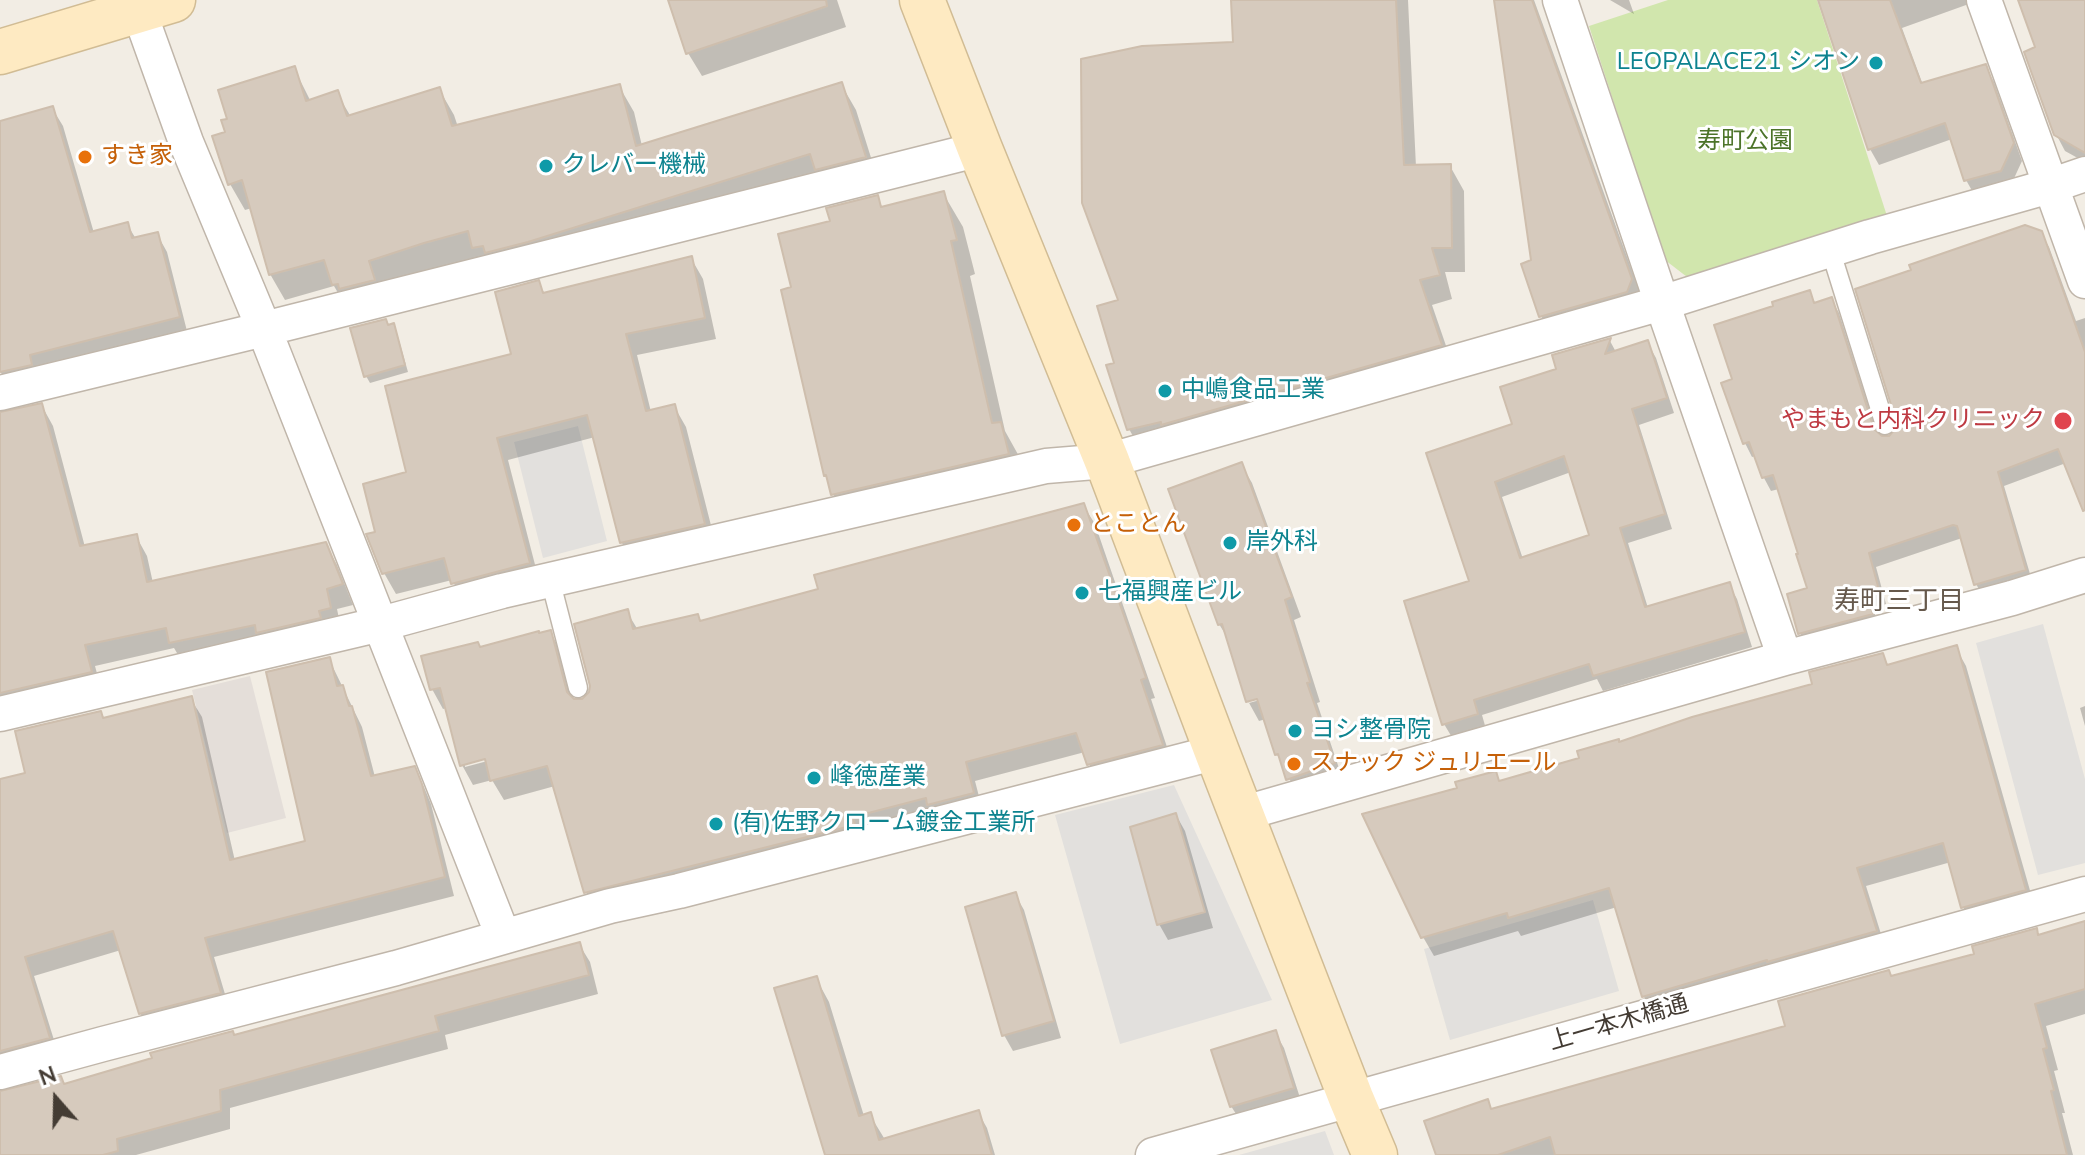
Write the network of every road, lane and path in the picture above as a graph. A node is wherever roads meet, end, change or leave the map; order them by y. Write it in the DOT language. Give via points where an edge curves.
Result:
graph roads {
  1 [pos="922,0"];
  2 [pos="1560,0"];
  3 [pos="1984,0"];
  4 [pos="149,3"];
  5 [pos="0,52"];
  6 [pos="980,149"];
  7 [pos="2085,174"];
  8 [pos="2050,186"];
  9 [pos="1830,249"];
  10 [pos="2085,281"];
  11 [pos="1662,303"];
  12 [pos="264,329"];
  13 [pos="0,393"];
  14 [pos="1885,425"];
  15 [pos="1107,461"];
  16 [pos="2085,575"];
  17 [pos="550,579"];
  18 [pos="381,624"];
  19 [pos="1785,658"];
  20 [pos="578,688"];
  21 [pos="0,714"];
  22 [pos="1217,752"];
  23 [pos="1241,814"];
  24 [pos="2085,894"];
  25 [pos="503,936"];
  26 [pos="0,1072"];
  27 [pos="1351,1098"];
  28 [pos="1153,1155"];
  29 [pos="1375,1155"];
  1 -- 6 [label="street"];
  2 -- 11 [label="street"];
  3 -- 8 [label="street"];
  4 -- 5 [label="street"];
  4 -- 12 [label="street" via="186,142"];
  6 -- 12 [label="street"];
  6 -- 15 [label="street"];
  7 -- 8 [label="street"];
  8 -- 9 [label="street"];
  8 -- 10 [label="street"];
  9 -- 11 [label="street"];
  9 -- 14 [label="lane"];
  11 -- 15 [label="street"];
  11 -- 19 [label="street"];
  12 -- 13 [label="street"];
  12 -- 18 [label="street"];
  15 -- 17 [label="street" via="1046,466"];
  15 -- 22 [label="street"];
  16 -- 19 [label="street"];
  17 -- 18 [label="street"];
  17 -- 20 [label="lane"];
  18 -- 21 [label="street"];
  18 -- 25 [label="street"];
  19 -- 23 [label="street"];
  22 -- 23 [label="street"];
  22 -- 25 [label="street"];
  23 -- 27 [label="street"];
  24 -- 27 [label="street, 上一本木橋通"];
  25 -- 26 [label="street"];
  27 -- 28 [label="street, 上一本木橋通"];
  27 -- 29 [label="street"];
}
